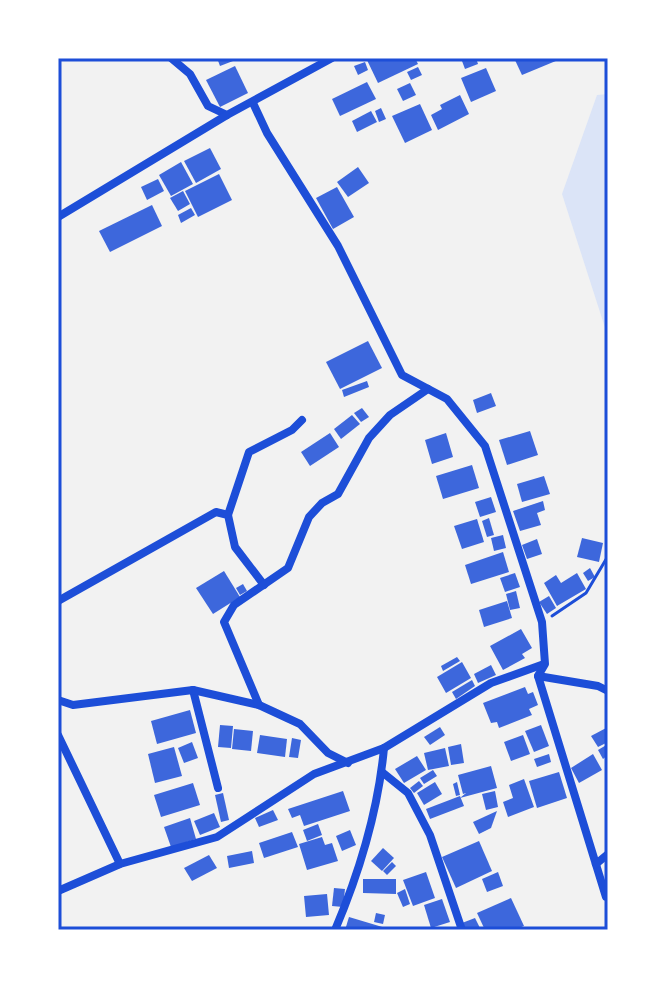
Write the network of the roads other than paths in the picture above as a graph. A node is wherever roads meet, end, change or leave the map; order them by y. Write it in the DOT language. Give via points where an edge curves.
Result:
graph roads {
  1 [pos="171,58"];
  2 [pos="332,58"];
  3 [pos="253,103"];
  4 [pos="227,115"];
  5 [pos="58,217"];
  6 [pos="428,389"];
  7 [pos="302,420"];
  8 [pos="228,515"];
  9 [pos="264,585"];
  10 [pos="58,601"];
  11 [pos="545,664"];
  12 [pos="538,676"];
  13 [pos="193,690"];
  14 [pos="608,691"];
  15 [pos="58,700"];
  16 [pos="259,705"];
  17 [pos="58,735"];
  18 [pos="384,748"];
  19 [pos="348,763"];
  20 [pos="382,772"];
  21 [pos="218,788"];
  22 [pos="608,854"];
  23 [pos="120,864"];
  24 [pos="596,864"];
  25 [pos="58,891"];
  26 [pos="606,897"];
  27 [pos="335,930"];
  28 [pos="462,930"];
  1 -- 4 [label="street" via="190,74 208,106"];
  2 -- 3 [label="street"];
  3 -- 4 [label="street"];
  3 -- 6 [label="street" via="338,246 402,375"];
  4 -- 5 [label="street"];
  6 -- 9 [label="street" via="390,415 369,438 338,494 309,517 288,568"];
  6 -- 11 [label="street" via="447,399 485,446 542,622"];
  7 -- 8 [label="street" via="249,452"];
  8 -- 9 [label="street" via="235,547"];
  8 -- 10 [label="street" via="216,512"];
  9 -- 16 [label="street" via="234,605 224,622"];
  11 -- 12 [label="street"];
  11 -- 18 [label="street" via="491,683"];
  12 -- 14 [label="street"];
  12 -- 24 [label="street"];
  13 -- 15 [label="street" via="73,705"];
  13 -- 16 [label="street"];
  13 -- 21 [label="street"];
  16 -- 19 [label="street" via="300,724 328,753"];
  17 -- 23 [label="street"];
  18 -- 19 [label="street"];
  18 -- 20 [label="street"];
  19 -- 23 [label="street" via="314,774 217,837"];
  20 -- 27 [label="street" via="356,881"];
  20 -- 28 [label="street" via="408,793 430,835"];
  22 -- 24 [label="street"];
  23 -- 25 [label="street"];
  24 -- 26 [label="street"];
}
